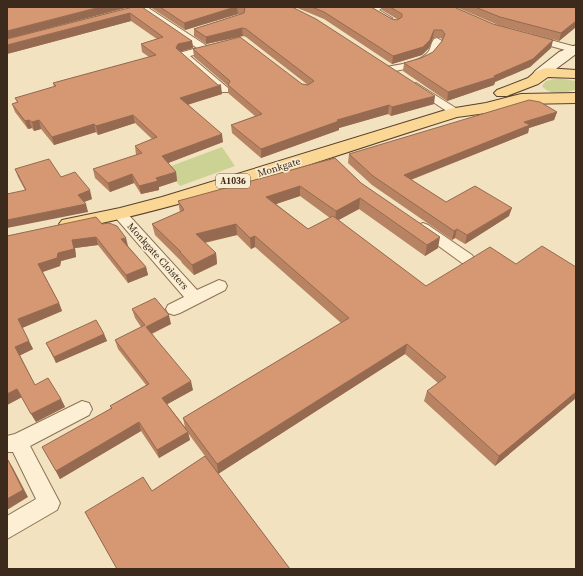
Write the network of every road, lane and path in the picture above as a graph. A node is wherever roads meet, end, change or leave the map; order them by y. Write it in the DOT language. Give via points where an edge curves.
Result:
graph roads {
  1 [pos="379,7"];
  2 [pos="140,8"];
  3 [pos="395,23"];
  4 [pos="198,30"];
  5 [pos="184,35"];
  6 [pos="523,36"];
  7 [pos="437,40"];
  8 [pos="228,43"];
  9 [pos="204,49"];
  10 [pos="576,53"];
  11 [pos="576,66"];
  12 [pos="576,74"];
  13 [pos="537,78"];
  14 [pos="224,90"];
  15 [pos="551,98"];
  16 [pos="576,98"];
  17 [pos="455,112"];
  18 [pos="120,214"];
  19 [pos="411,220"];
  20 [pos="56,227"];
  21 [pos="467,259"];
  22 [pos="219,286"];
  23 [pos="196,298"];
  24 [pos="174,309"];
  25 [pos="82,409"];
  26 [pos="12,443"];
  27 [pos="7,528"];
  1 -- 3 [label="street" via="371,9"];
  2 -- 5 [label="street"];
  4 -- 5 [label="street"];
  5 -- 9 [label="street"];
  6 -- 10 [label="street"];
  7 -- 17 [label="street" via="430,57 388,67"];
  8 -- 9 [label="street"];
  9 -- 14 [label="street" via="183,55"];
  10 -- 11 [label="street"];
  10 -- 13 [label="street" via="564,55"];
  12 -- 13 [label="main road, A1036" via="555,72"];
  13 -- 15 [label="main road" via="537,91"];
  13 -- 17 [label="main road, A1036" via="510,91 476,101"];
  15 -- 16 [label="main road, A1036"];
  15 -- 17 [label="main road, A1036" via="521,99 486,108"];
  17 -- 18 [label="main road, Monkgate / A1036" via="333,158"];
  18 -- 20 [label="main road, Monkgate / A1036"];
  18 -- 23 [label="street, Monkgate Cloisters"];
  19 -- 21 [label="street"];
  22 -- 23 [label="street, Monkgate Cloisters"];
  23 -- 24 [label="street, Monkgate Cloisters"];
  25 -- 26 [label="street"];
  26 -- 27 [label="street" via="49,503"];
}
